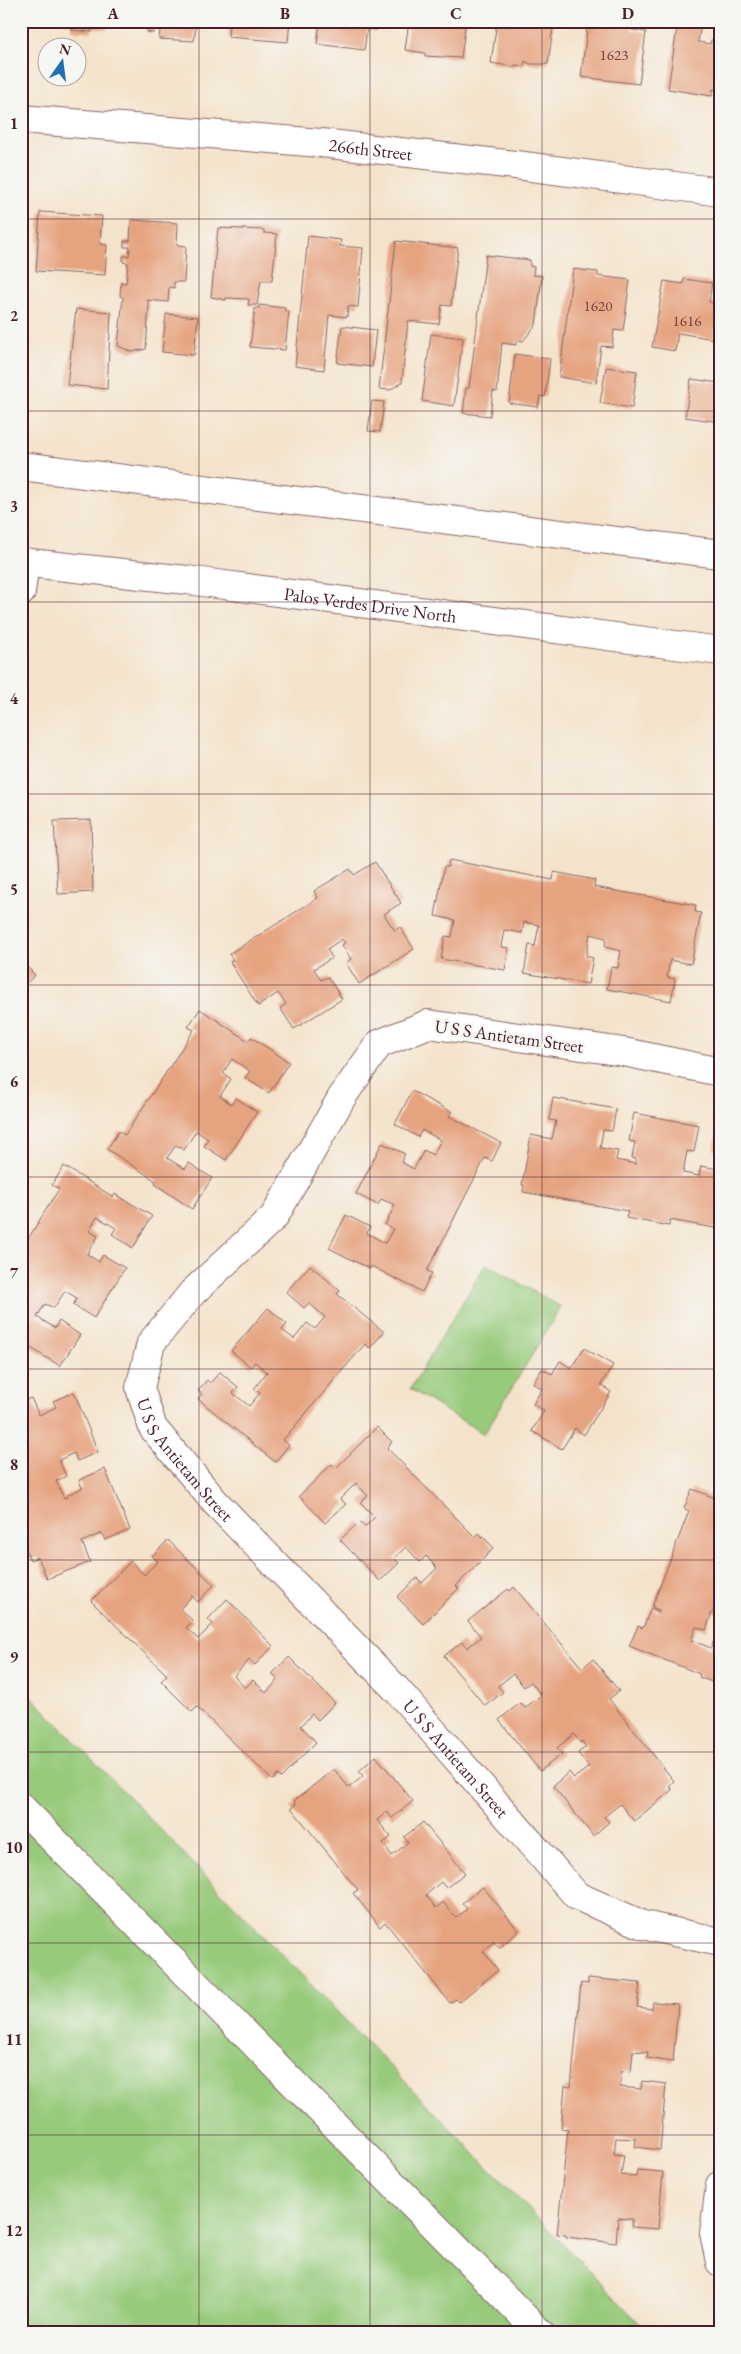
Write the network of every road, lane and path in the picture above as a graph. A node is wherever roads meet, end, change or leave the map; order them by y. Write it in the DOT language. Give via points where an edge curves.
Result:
graph roads {
  1 [pos="21,119"];
  2 [pos="720,192"];
  3 [pos="21,466"];
  4 [pos="720,554"];
  5 [pos="23,562"];
  6 [pos="21,592"];
  7 [pos="720,651"];
  8 [pos="720,1072"];
  9 [pos="21,1807"];
  10 [pos="720,1942"];
  11 [pos="720,2185"];
  12 [pos="720,2262"];
  13 [pos="540,2333"];
  1 -- 2 [label="street, 266th Street" via="331,144"];
  3 -- 4 [label="street"];
  5 -- 6 [label="street"];
  5 -- 7 [label="street, Palos Verdes Drive North" via="187,580"];
  8 -- 10 [label="street, U S S Antietam Street" via="624,1052 428,1024 379,1044 342,1097 274,1217 194,1292 151,1342 140,1388 154,1428 215,1502 397,1690 576,1896 643,1925"];
  9 -- 13 [label="street"];
  11 -- 12 [label="street" via="714,2233"];
}
